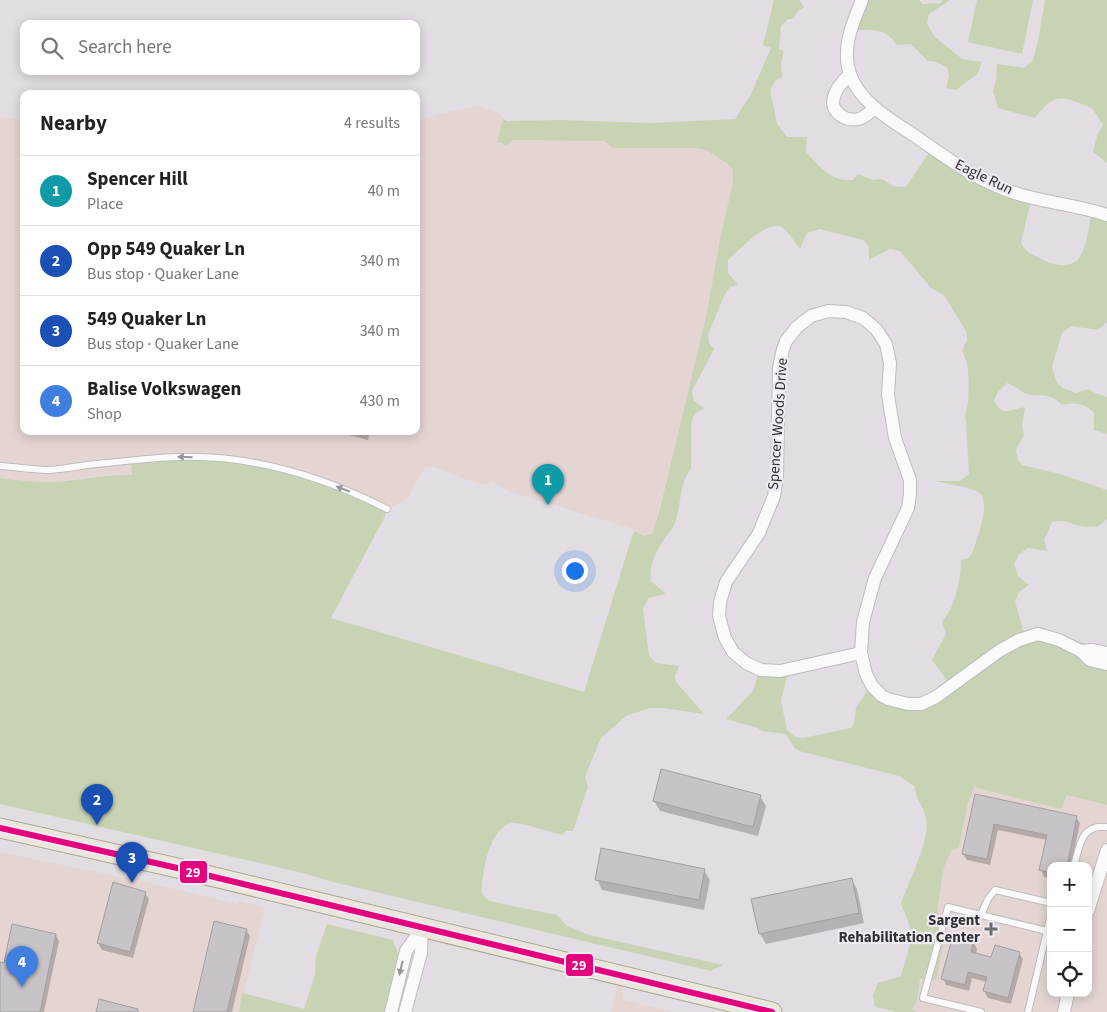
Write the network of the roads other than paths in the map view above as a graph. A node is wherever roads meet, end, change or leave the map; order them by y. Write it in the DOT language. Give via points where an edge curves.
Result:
graph roads {
  1 [pos="862,0"];
  2 [pos="850,74"];
  3 [pos="876,108"];
  4 [pos="1107,215"];
  5 [pos="0,466"];
  6 [pos="387,508"];
  7 [pos="1081,651"];
  8 [pos="861,653"];
  9 [pos="1107,653"];
  10 [pos="1107,664"];
  11 [pos="1107,827"];
  12 [pos="0,828"];
  13 [pos="1107,850"];
  14 [pos="1075,862"];
  15 [pos="1047,902"];
  16 [pos="1089,907"];
  17 [pos="981,915"];
  18 [pos="422,928"];
  19 [pos="1047,931"];
  20 [pos="1067,997"];
  21 [pos="391,1012"];
  22 [pos="405,1012"];
  23 [pos="772,1012"];
  24 [pos="981,1012"];
  25 [pos="1028,1012"];
  26 [pos="1064,1012"];
  1 -- 2 [label="street, Eagle Run" via="847,46"];
  2 -- 3 [label="street, Eagle Run" via="856,87"];
  2 -- 3 [label="street" via="834,96 835,110 843,117 854,119"];
  3 -- 4 [label="street, Eagle Run" via="957,166 986,182 1029,198"];
  6 -- 5 [label="lane, one-way" via="328,483 231,458 131,460 47,470"];
  7 -- 8 [label="street, Spencer Woods Drive" via="1052,637 1032,635 999,651 936,697 921,704 888,699 877,691 866,674"];
  7 -- 9 [label="street, Spencer Woods Drive"];
  7 -- 10 [label="street, Spencer Woods Drive" via="1090,660"];
  8 -- 8 [label="street, Spencer Woods Drive" via="861,630 870,592 908,508 910,480 894,430 888,395 890,363 886,344 863,318 846,312 828,311 804,321 791,333 783,349 779,368 774,496 759,533 726,582 719,616 733,652 761,670 780,671"];
  11 -- 14 [label="lane" via="1090,828 1082,837"];
  12 -- 18 [label="main road"];
  13 -- 16 [label="street"];
  15 -- 17 [label="lane" via="995,890"];
  17 -- 19 [label="lane"];
  17 -- 24 [label="lane" via="948,907 923,998"];
  18 -- 21 [label="street, one-way" via="406,950"];
  18 -- 22 [label="street" via="421,953"];
  18 -- 23 [label="main road"];
  19 -- 25 [label="lane"];
  20 -- 26 [label="street"];
}
